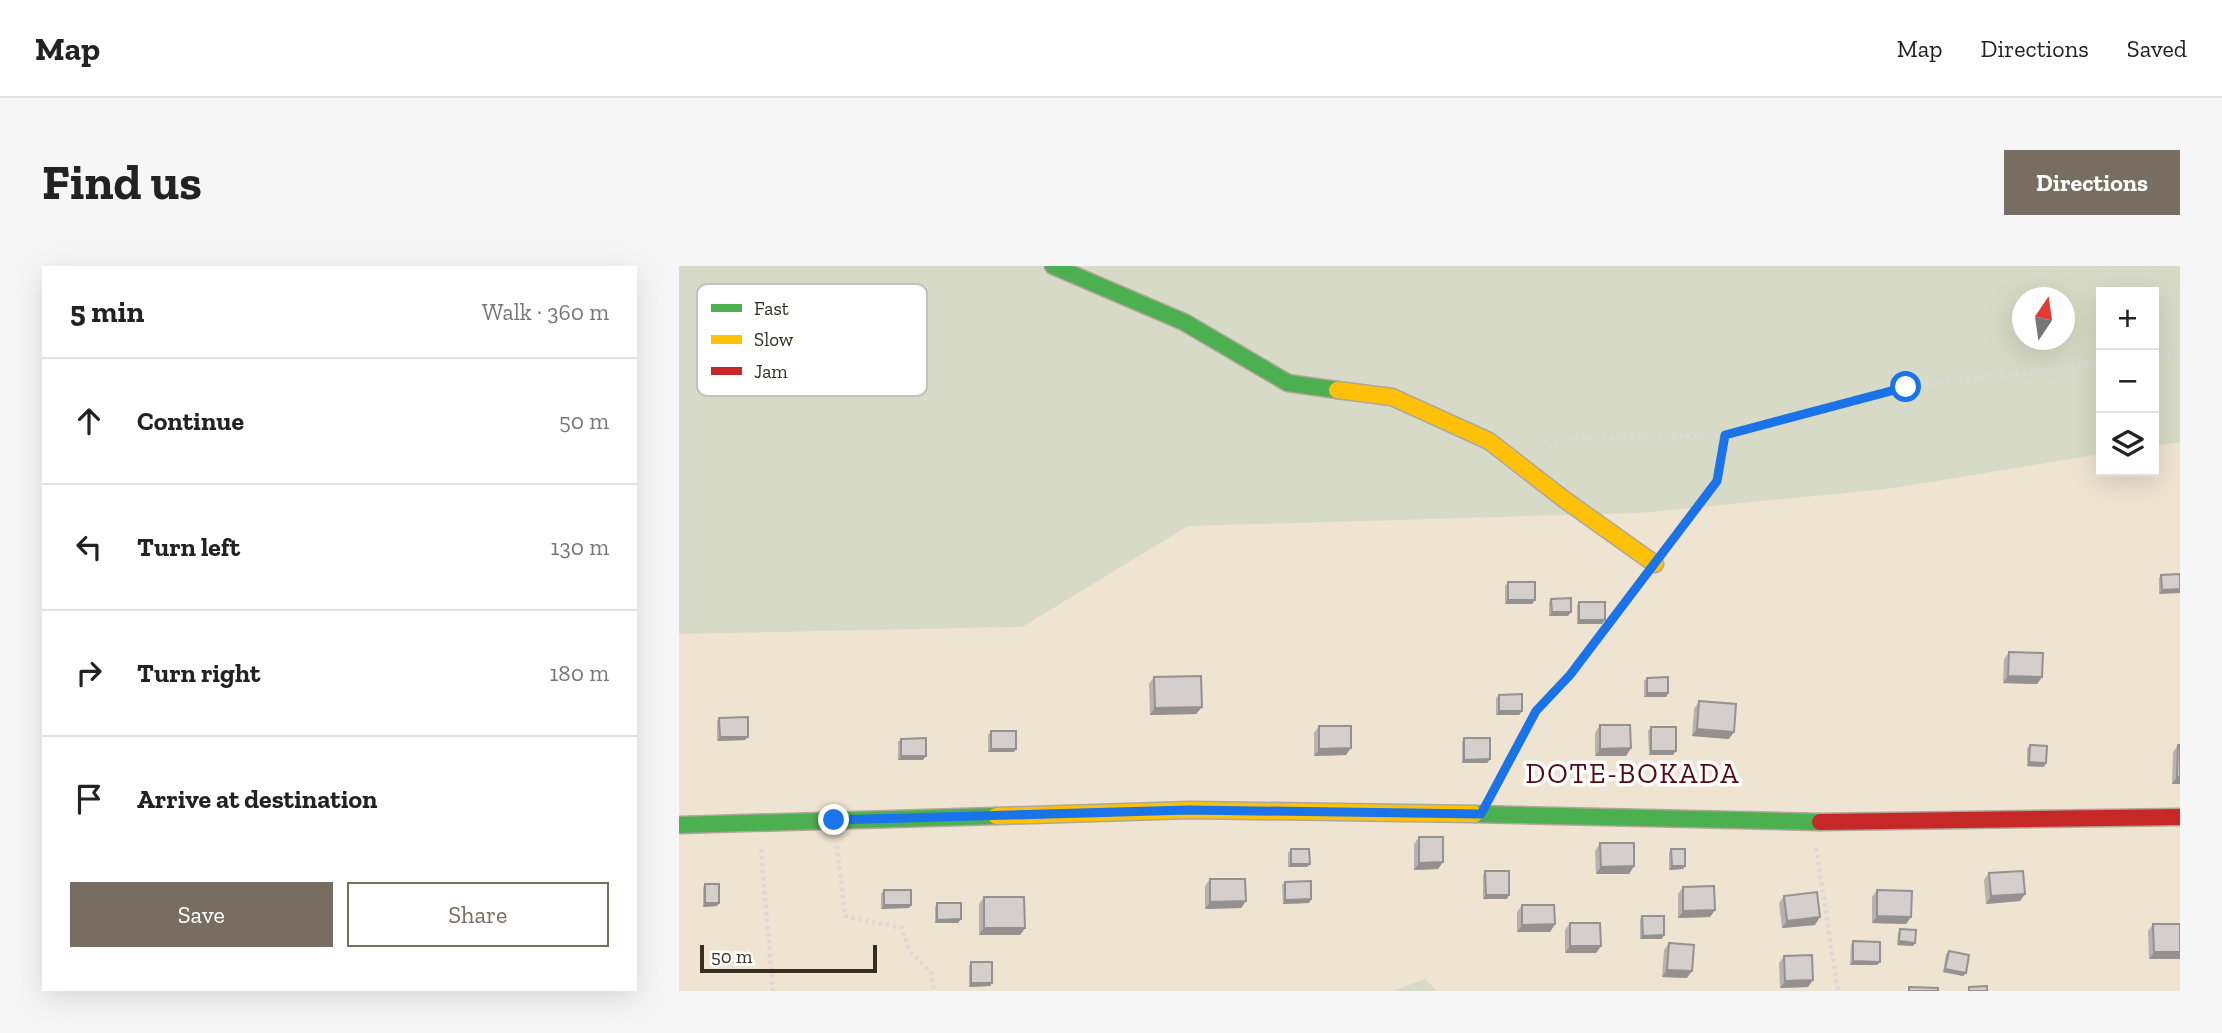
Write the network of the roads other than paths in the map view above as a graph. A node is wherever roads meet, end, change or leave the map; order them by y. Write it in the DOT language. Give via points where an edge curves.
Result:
graph roads {
  1 [pos="1053,266"];
  2 [pos="1655,564"];
  3 [pos="2180,817"];
  4 [pos="679,825"];
  1 -- 2 [label="main road" via="1184,322 1288,383 1392,397 1489,441"];
  3 -- 4 [label="main road" via="1812,822 1189,810"];
}
